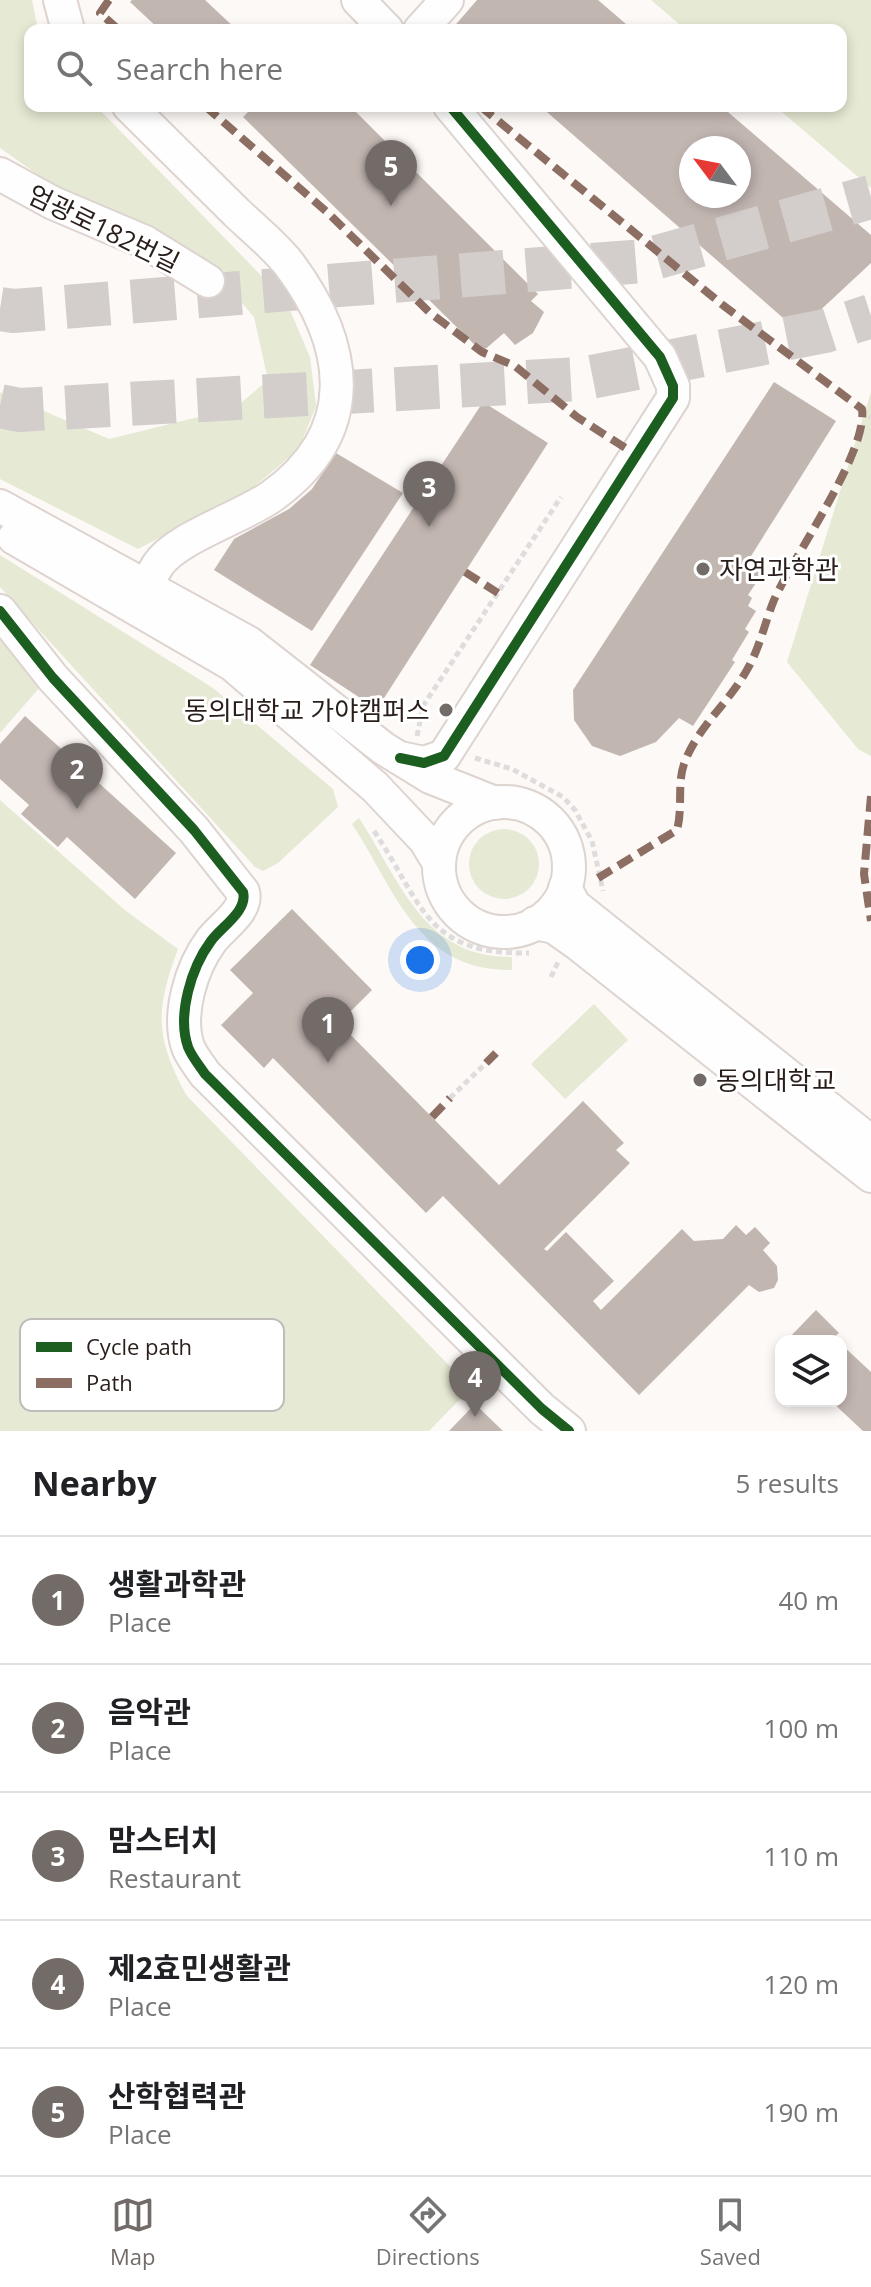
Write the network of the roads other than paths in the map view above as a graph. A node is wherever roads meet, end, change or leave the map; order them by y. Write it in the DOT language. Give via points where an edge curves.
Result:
graph roads {
  1 [pos="60,0"];
  2 [pos="358,0"];
  3 [pos="447,0"];
  4 [pos="66,24"];
  5 [pos="381,24"];
  6 [pos="425,24"];
  7 [pos="135,112"];
  8 [pos="455,112"];
  9 [pos="0,174"];
  10 [pos="208,281"];
  11 [pos="0,506"];
  12 [pos="0,531"];
  13 [pos="142,597"];
  14 [pos="0,611"];
  15 [pos="403,749"];
  16 [pos="459,753"];
  17 [pos="463,791"];
  18 [pos="495,803"];
  19 [pos="439,863"];
  20 [pos="565,888"];
  21 [pos="534,938"];
  22 [pos="871,1142"];
  23 [pos="871,1176"];
  24 [pos="569,1431"];
  1 -- 4 [label="street"];
  2 -- 5 [label="street"];
  3 -- 6 [label="street"];
  7 -- 13 [label="street" via="288,263 319,314 335,364 338,404 327,439 298,475 252,510 169,553"];
  8 -- 16 [label="street" via="660,357 673,386 673,398"];
  9 -- 10 [label="street, 엄광로182번길" via="145,242"];
  11 -- 13 [label="street"];
  12 -- 13 [label="street"];
  13 -- 15 [label="street" via="249,643 352,707"];
  13 -- 19 [label="street" via="233,665 375,787 425,840"];
  14 -- 24 [label="street" via="243,892 242,905 199,960 187,1005 189,1050 205,1074"];
  15 -- 16 [label="street" via="424,763"];
  15 -- 17 [label="street" via="430,777"];
  16 -- 17 [label="street" via="446,772"];
  17 -- 18 [label="street"];
  18 -- 19 [label="street" via="467,813 451,828"];
  18 -- 20 [label="street" via="532,808 550,821 563,839 569,861"];
  19 -- 21 [label="street" via="442,888 466,921 484,930"];
  20 -- 21 [label="street"];
  20 -- 22 [label="street" via="574,905"];
  21 -- 23 [label="street" via="554,927"];
}
